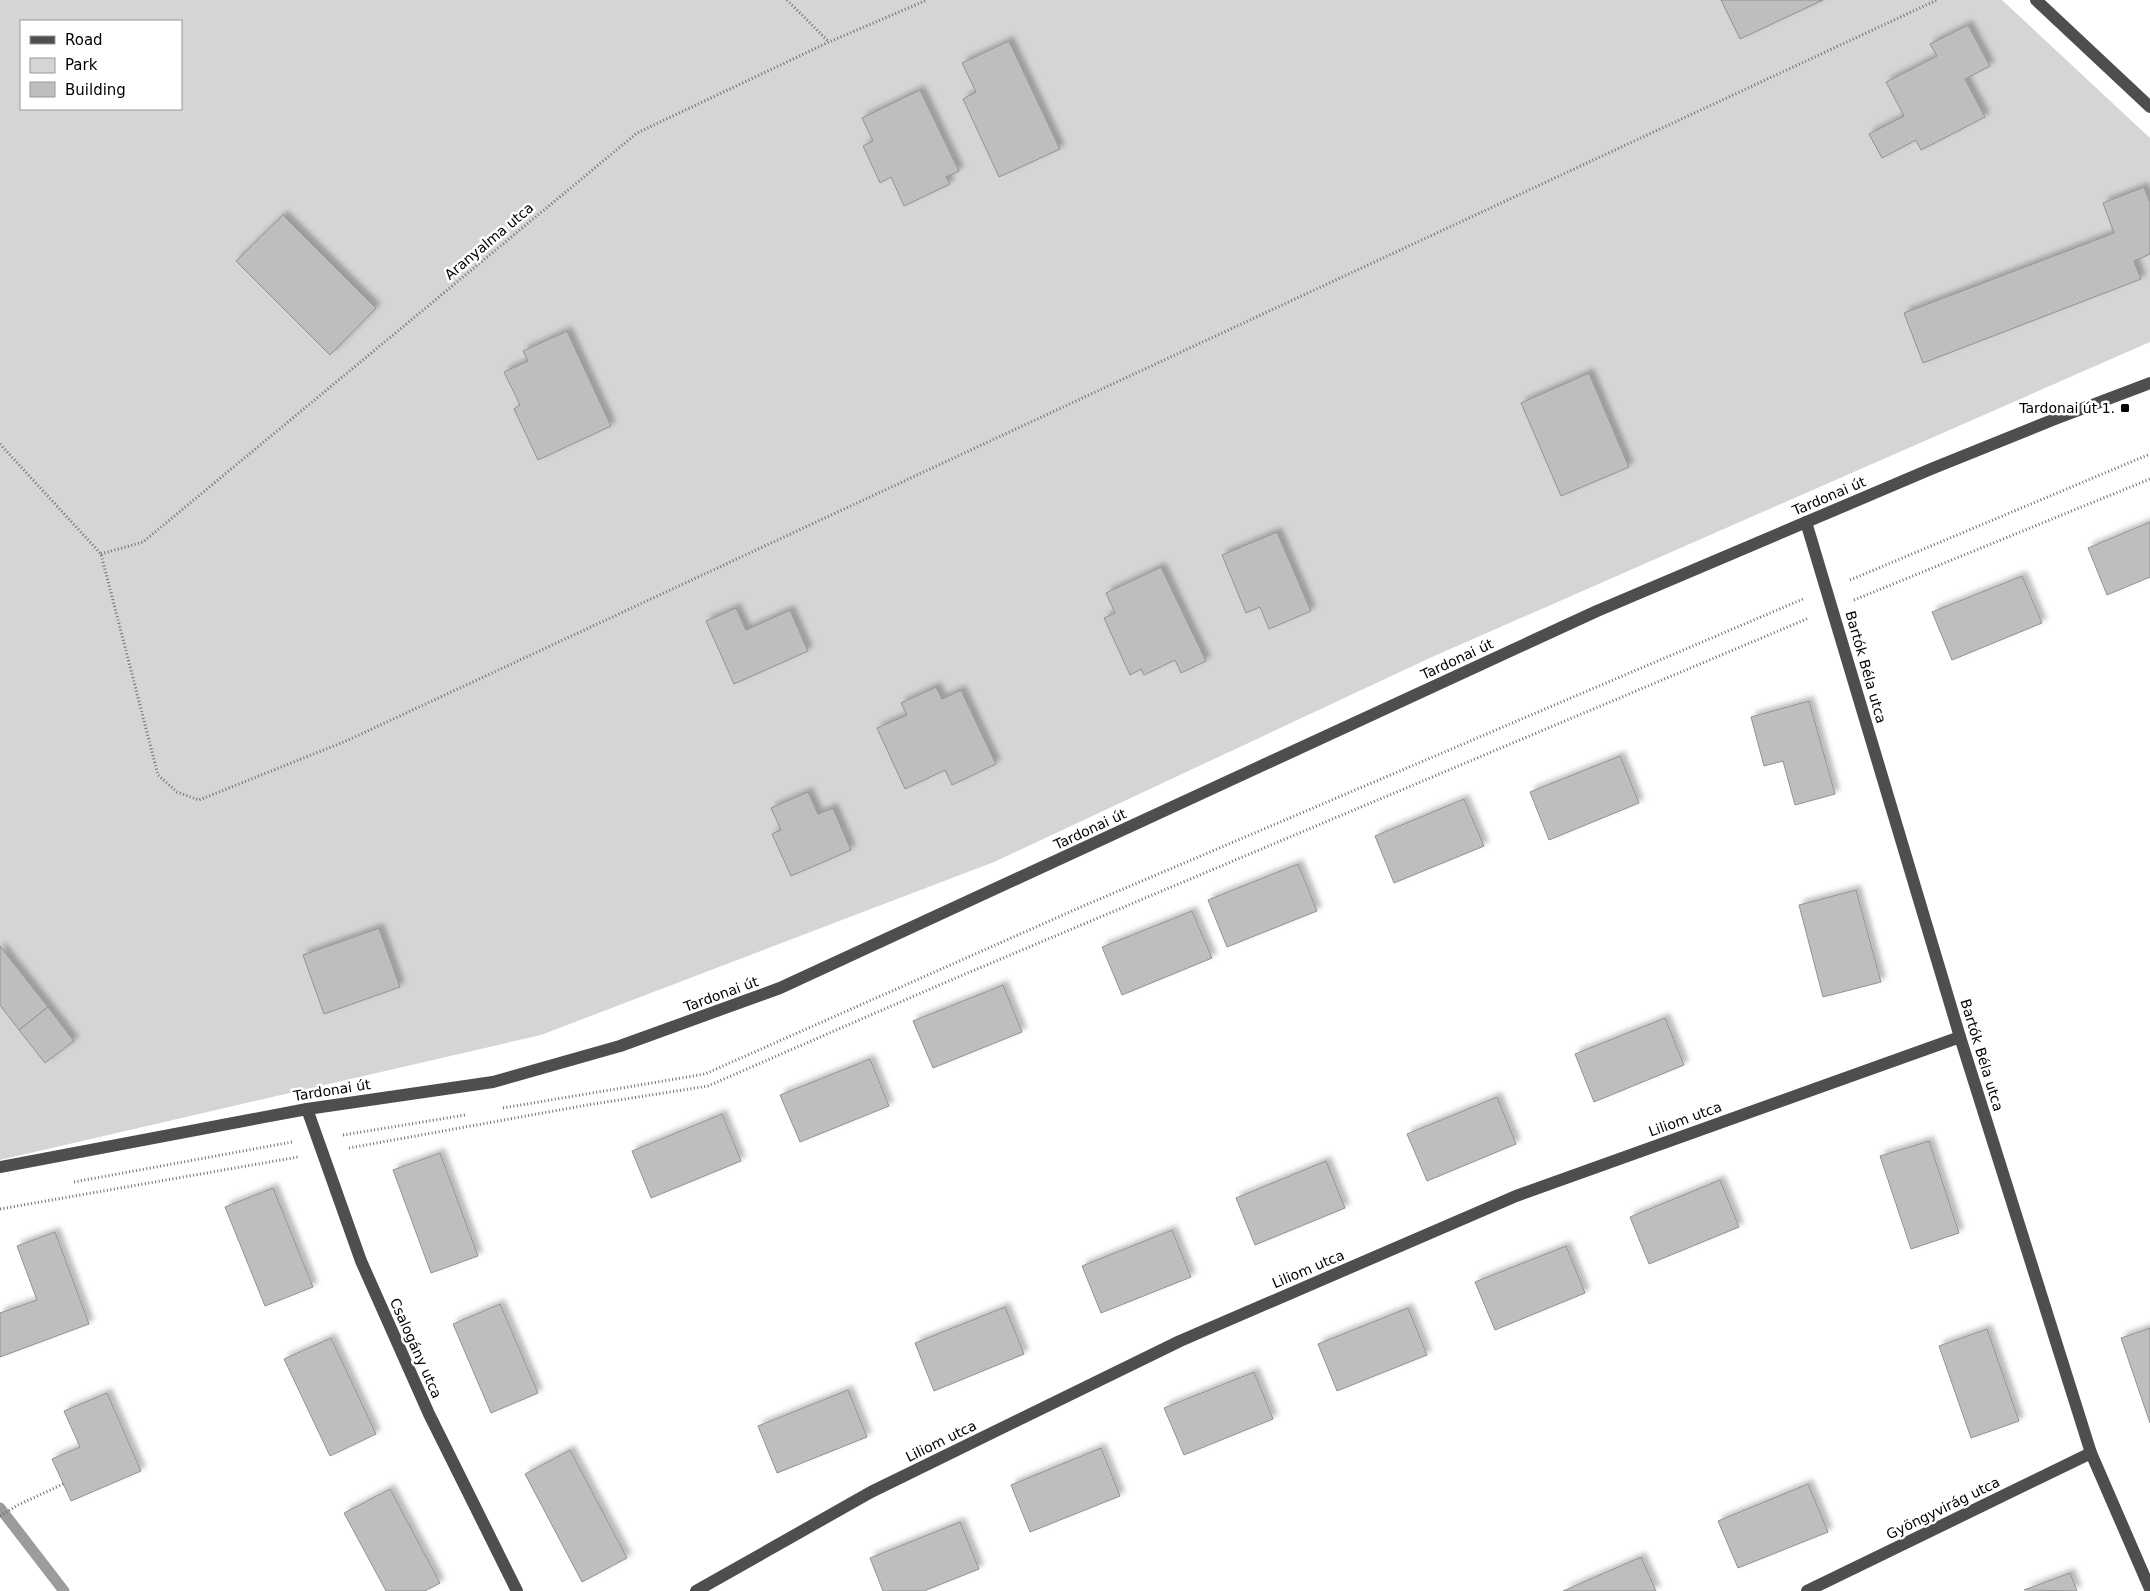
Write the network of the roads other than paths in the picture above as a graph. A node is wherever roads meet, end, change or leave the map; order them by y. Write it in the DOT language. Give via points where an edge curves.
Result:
graph roads {
  1 [pos="2036,0"];
  2 [pos="2150,107"];
  3 [pos="2150,383"];
  4 [pos="1806,522"];
  5 [pos="1960,1037"];
  6 [pos="307,1108"];
  7 [pos="0,1167"];
  8 [pos="2091,1453"];
  9 [pos="2150,1590"];
  10 [pos="517,1591"];
  11 [pos="696,1591"];
  12 [pos="1808,1591"];
  1 -- 2 [label="street"];
  3 -- 4 [label="street, Tardonai út"];
  4 -- 5 [label="street, Bartók Béla utca"];
  4 -- 6 [label="street, Tardonai út" via="1597,610 780,988 620,1046 493,1082"];
  5 -- 8 [label="street, Bartók Béla utca"];
  5 -- 11 [label="street, Liliom utca" via="1516,1196 1180,1340 871,1492"];
  6 -- 7 [label="street, Tardonai út"];
  6 -- 10 [label="street, Csalogány utca" via="361,1261 429,1414"];
  8 -- 9 [label="street, Bartók Béla utca"];
  8 -- 12 [label="street, Gyöngyvirág utca"];
}
